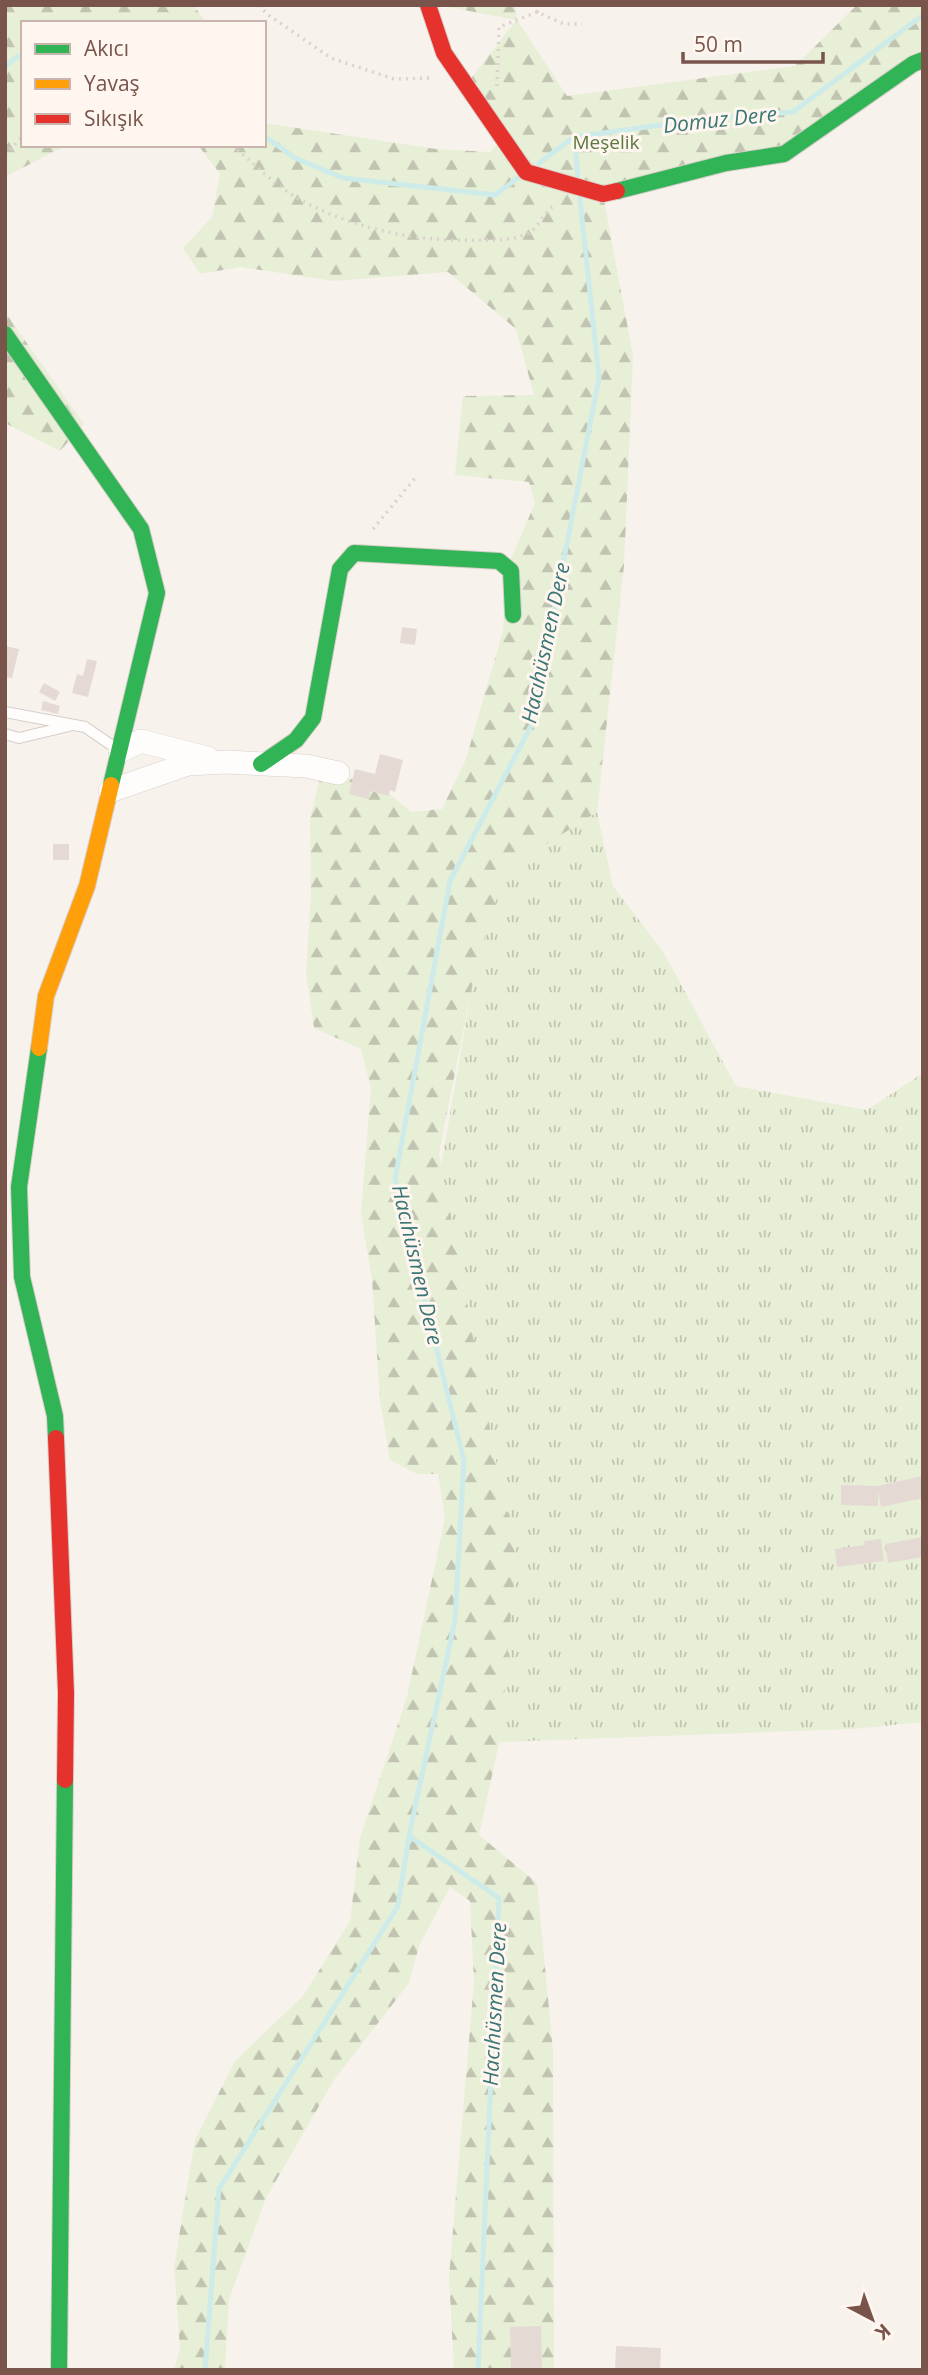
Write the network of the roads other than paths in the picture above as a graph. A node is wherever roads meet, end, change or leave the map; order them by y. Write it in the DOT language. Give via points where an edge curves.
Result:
graph roads {
  1 [pos="428,5"];
  2 [pos="923,60"];
  3 [pos="5,334"];
  4 [pos="513,615"];
  5 [pos="5,712"];
  6 [pos="75,725"];
  7 [pos="5,734"];
  8 [pos="120,751"];
  9 [pos="226,762"];
  10 [pos="261,764"];
  11 [pos="172,769"];
  12 [pos="338,773"];
  13 [pos="110,791"];
  14 [pos="59,2370"];
  1 -- 2 [label="street" via="444,53 526,172 603,194 726,163 784,154"];
  3 -- 8 [label="street" via="141,529 157,593"];
  4 -- 10 [label="street" via="511,571 499,561 354,552 340,569 313,718 296,740"];
  5 -- 6 [label="lane"];
  6 -- 7 [label="lane" via="19,738"];
  6 -- 8 [label="lane"];
  8 -- 9 [label="street" via="141,741"];
  8 -- 11 [label="street"];
  8 -- 13 [label="street"];
  9 -- 10 [label="street"];
  9 -- 11 [label="street"];
  10 -- 12 [label="street"];
  11 -- 13 [label="street"];
  13 -- 14 [label="street" via="87,886 46,996 19,1187 22,1277 55,1416 66,1693"];
}
